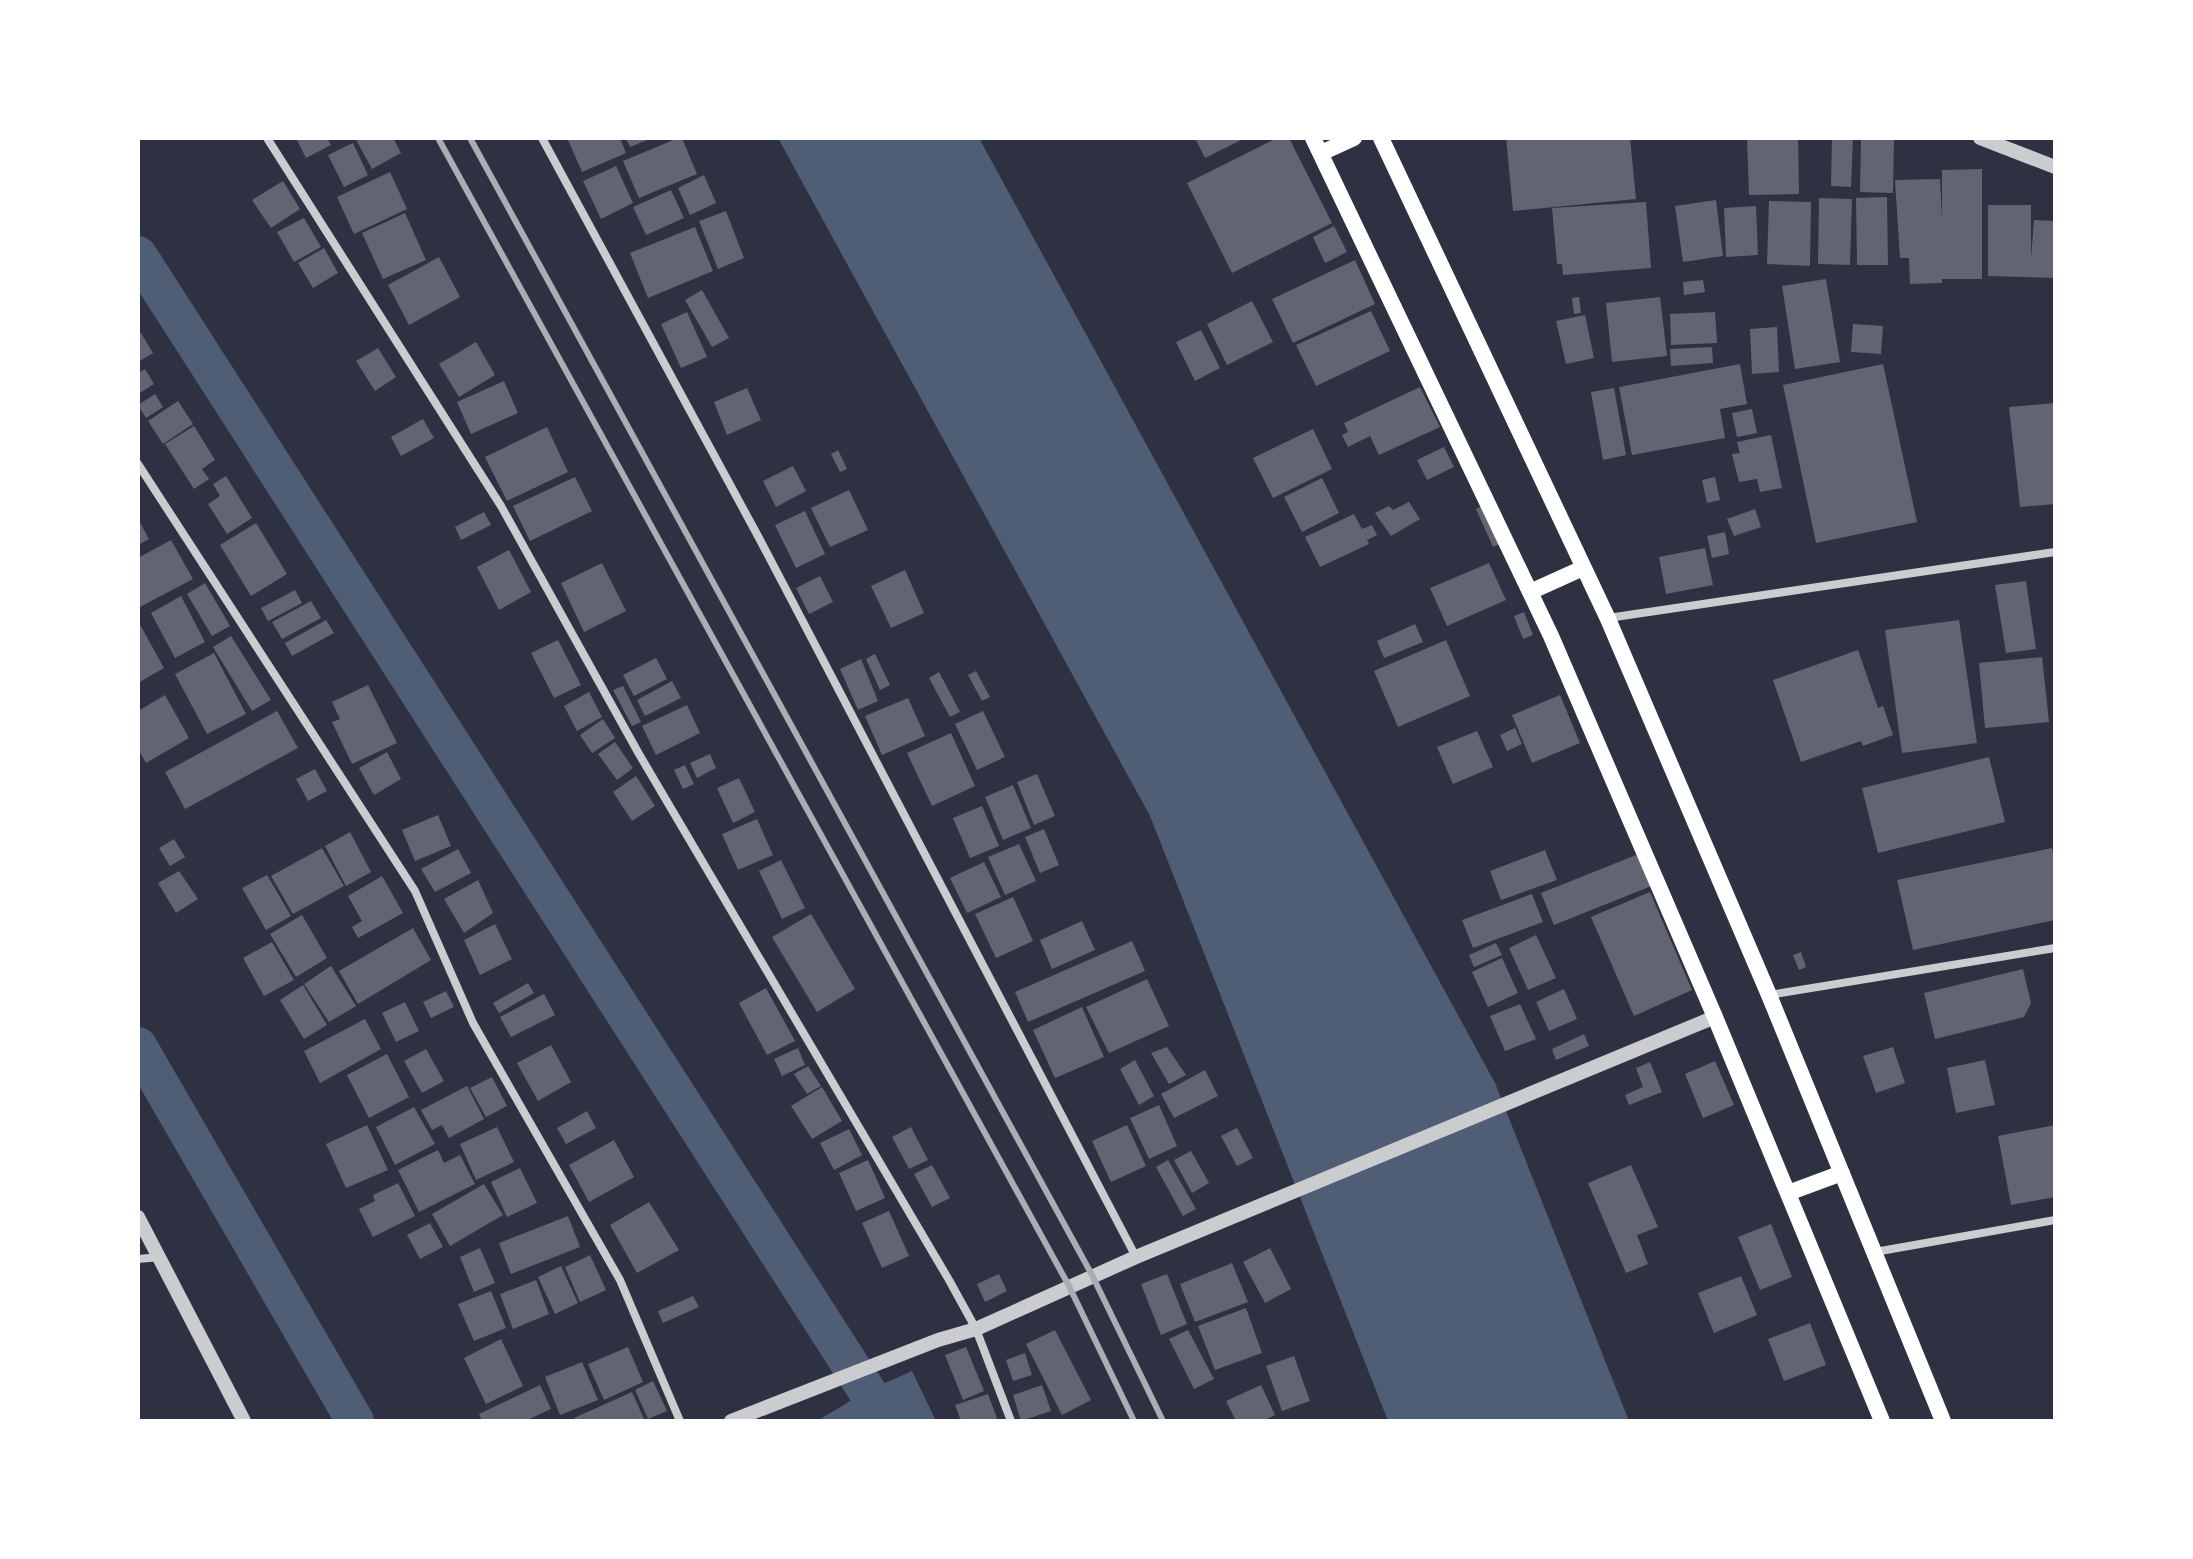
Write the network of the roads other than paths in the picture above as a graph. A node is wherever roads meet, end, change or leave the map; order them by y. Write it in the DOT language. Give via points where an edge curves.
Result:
graph roads {
  1 [pos="267,138"];
  2 [pos="542,138"];
  3 [pos="1354,138"];
  4 [pos="1381,138"];
  5 [pos="1980,138"];
  6 [pos="1317,146"];
  7 [pos="2055,167"];
  8 [pos="138,464"];
  9 [pos="2055,552"];
  10 [pos="1583,568"];
  11 [pos="1530,592"];
  12 [pos="1608,619"];
  13 [pos="2055,948"];
  14 [pos="1769,995"];
  15 [pos="1715,1017"];
  16 [pos="1842,1173"];
  17 [pos="1788,1193"];
  18 [pos="138,1217"];
  19 [pos="2055,1220"];
  20 [pos="1874,1253"];
  21 [pos="160,1257"];
  22 [pos="1136,1257"];
  23 [pos="138,1259"];
  24 [pos="976,1329"];
  25 [pos="244,1421"];
  26 [pos="679,1421"];
  27 [pos="731,1421"];
  28 [pos="1011,1421"];
  29 [pos="1882,1421"];
  30 [pos="1943,1421"];
  1 -- 24 [label="street" via="501,506 639,754"];
  2 -- 22 [label="street" via="759,538"];
  3 -- 6 [label="main road"];
  4 -- 10 [label="main road"];
  5 -- 7 [label="street"];
  6 -- 11 [label="main road"];
  8 -- 26 [label="street" via="415,891 473,1023 620,1280"];
  9 -- 12 [label="street"];
  10 -- 11 [label="main road"];
  10 -- 12 [label="main road"];
  11 -- 15 [label="main road"];
  12 -- 14 [label="main road"];
  13 -- 14 [label="street"];
  14 -- 16 [label="main road"];
  15 -- 17 [label="main road"];
  15 -- 22 [label="street"];
  16 -- 17 [label="main road"];
  16 -- 20 [label="main road"];
  17 -- 29 [label="main road"];
  18 -- 21 [label="street"];
  19 -- 20 [label="street"];
  20 -- 30 [label="main road"];
  21 -- 23 [label="street"];
  21 -- 25 [label="street"];
  22 -- 24 [label="street"];
  24 -- 27 [label="street"];
  24 -- 28 [label="street"];
}
